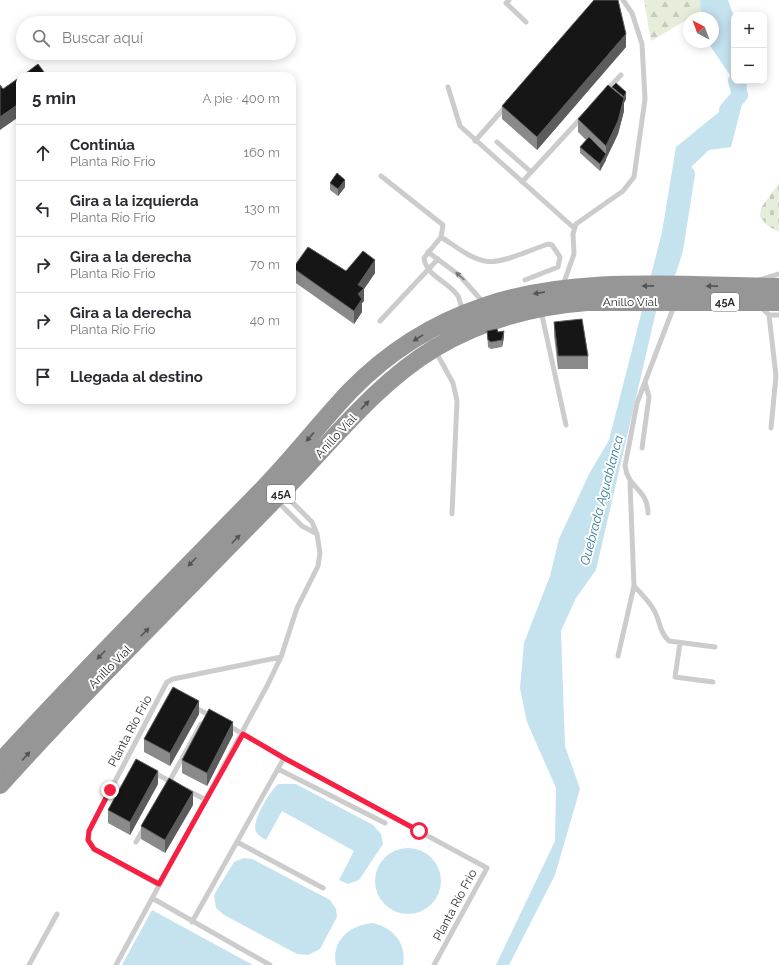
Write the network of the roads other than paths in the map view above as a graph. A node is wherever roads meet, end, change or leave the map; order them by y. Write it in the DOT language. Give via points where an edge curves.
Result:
graph roads {
  1 [pos="509,0"];
  2 [pos="623,0"];
  3 [pos="526,22"];
  4 [pos="621,75"];
  5 [pos="448,87"];
  6 [pos="605,92"];
  7 [pos="511,100"];
  8 [pos="584,115"];
  9 [pos="475,141"];
  10 [pos="497,142"];
  11 [pos="531,172"];
  12 [pos="381,176"];
  13 [pos="522,182"];
  14 [pos="574,228"];
  15 [pos="441,237"];
  16 [pos="428,252"];
  17 [pos="438,259"];
  18 [pos="428,269"];
  19 [pos="779,274"];
  20 [pos="525,280"];
  21 [pos="737,287"];
  22 [pos="779,287"];
  23 [pos="561,289"];
  24 [pos="619,294"];
  25 [pos="674,296"];
  26 [pos="486,306"];
  27 [pos="540,308"];
  28 [pos="774,308"];
  29 [pos="464,314"];
  30 [pos="779,315"];
  31 [pos="380,321"];
  32 [pos="434,349"];
  33 [pos="645,382"];
  34 [pos="566,425"];
  35 [pos="771,428"];
  36 [pos="642,448"];
  37 [pos="630,482"];
  38 [pos="279,496"];
  39 [pos="648,513"];
  40 [pos="452,514"];
  41 [pos="317,534"];
  42 [pos="634,586"];
  43 [pos="680,643"];
  44 [pos="715,647"];
  45 [pos="618,656"];
  46 [pos="281,657"];
  47 [pos="713,682"];
  48 [pos="186,702"];
  49 [pos="206,714"];
  50 [pos="218,720"];
  51 [pos="225,724"];
  52 [pos="243,734"];
  53 [pos="284,758"];
  54 [pos="0,762"];
  55 [pos="278,769"];
  56 [pos="149,770"];
  57 [pos="169,781"];
  58 [pos="175,784"];
  59 [pos="0,785"];
  60 [pos="181,787"];
  61 [pos="165,788"];
  62 [pos="206,800"];
  63 [pos="147,822"];
  64 [pos="385,823"];
  65 [pos="136,842"];
  66 [pos="237,842"];
  67 [pos="159,884"];
  68 [pos="323,888"];
  69 [pos="152,898"];
  70 [pos="57,914"];
  71 [pos="192,922"];
  72 [pos="29,965"];
  73 [pos="116,965"];
  74 [pos="270,965"];
  75 [pos="434,965"];
  1 -- 3 [label="lane" via="506,3"];
  2 -- 14 [label="lane" via="632,13 642,44 645,99 634,177 623,191 582,219"];
  4 -- 6 [label="lane"];
  5 -- 9 [label="lane" via="460,126"];
  7 -- 9 [label="lane"];
  8 -- 11 [label="lane"];
  9 -- 13 [label="lane"];
  10 -- 11 [label="lane"];
  11 -- 13 [label="lane"];
  12 -- 15 [label="lane" via="438,219 443,225"];
  13 -- 14 [label="lane"];
  14 -- 23 [label="lane" via="574,254"];
  15 -- 16 [label="lane"];
  15 -- 20 [label="lane" via="486,262 548,244 556,248 560,257 558,267"];
  16 -- 17 [label="lane"];
  16 -- 18 [label="lane" via="424,258"];
  17 -- 18 [label="lane"];
  26 -- 17 [label="lane, one-way" via="459,275"];
  18 -- 29 [label="lane" via="458,296"];
  18 -- 31 [label="lane"];
  19 -- 21 [label="lane"];
  21 -- 22 [label="highway, Anillo Víal / 45A"];
  21 -- 25 [label="highway, Anillo Víal / 45A, one-way"];
  23 -- 24 [label="highway, Anillo Víal / 45A"];
  23 -- 26 [label="highway, Anillo Víal / 45A, one-way" via="523,295"];
  24 -- 25 [label="highway, Anillo Víal / 45A"];
  24 -- 27 [label="highway, Anillo Víal / 45A" via="587,302"];
  25 -- 28 [label="highway, Anillo Víal / 45A" via="755,302"];
  25 -- 33 [label="lane"];
  26 -- 29 [label="highway, Anillo Víal / 45A"];
  27 -- 32 [label="highway, Anillo Víal / 45A" via="485,323"];
  27 -- 34 [label="lane"];
  28 -- 30 [label="lane"];
  28 -- 35 [label="lane" via="776,376"];
  29 -- 54 [label="highway, Anillo Víal / 45A, one-way" via="404,347 379,365 351,391 267,485 52,705"];
  38 -- 32 [label="highway, Anillo Víal / 45A, one-way" via="388,382"];
  32 -- 40 [label="lane" via="453,383 457,401"];
  33 -- 36 [label="lane" via="649,397"];
  33 -- 37 [label="lane" via="637,403 624,466"];
  37 -- 39 [label="lane" via="644,495 648,502"];
  37 -- 42 [label="lane"];
  38 -- 41 [label="lane" via="297,521"];
  38 -- 41 [label="lane" via="312,522"];
  59 -- 38 [label="highway, Anillo Víal / 45A, one-way" via="66,711"];
  41 -- 46 [label="lane" via="320,553 318,566 297,608"];
  42 -- 43 [label="lane" via="655,612 663,636 669,641"];
  42 -- 45 [label="lane"];
  43 -- 44 [label="lane"];
  43 -- 47 [label="lane" via="675,677"];
  46 -- 52 [label="lane"];
  46 -- 67 [label="lane, Planta Río Frio" via="167,682 89,831 88,840 94,849"];
  48 -- 49 [label="lane"];
  49 -- 50 [label="lane"];
  49 -- 57 [label="lane"];
  51 -- 52 [label="lane, Planta Río Frio"];
  52 -- 53 [label="lane, Planta Río Frio"];
  52 -- 62 [label="lane"];
  53 -- 55 [label="lane"];
  53 -- 75 [label="lane, Planta Río Frio" via="487,868"];
  55 -- 64 [label="lane"];
  55 -- 66 [label="lane"];
  56 -- 57 [label="lane"];
  57 -- 58 [label="lane"];
  57 -- 61 [label="lane"];
  60 -- 62 [label="lane"];
  62 -- 67 [label="lane"];
  63 -- 65 [label="lane"];
  66 -- 68 [label="lane"];
  66 -- 71 [label="lane"];
  67 -- 69 [label="lane"];
  69 -- 71 [label="lane"];
  69 -- 73 [label="lane"];
  70 -- 72 [label="lane"];
  71 -- 74 [label="lane"];
}
